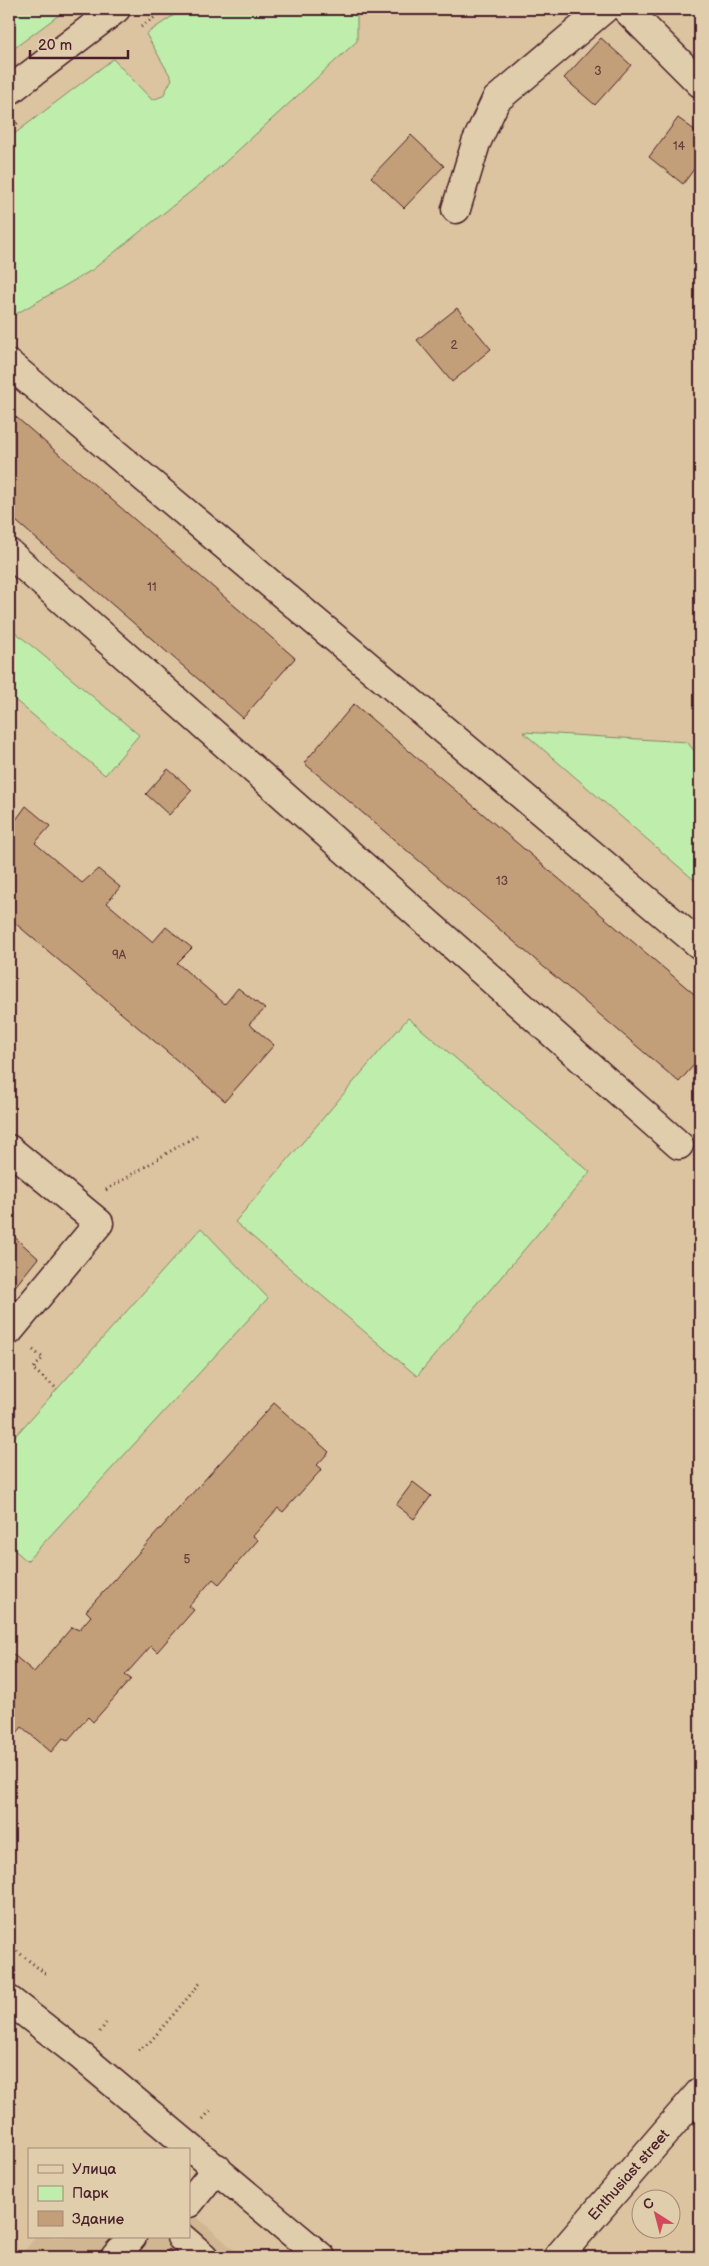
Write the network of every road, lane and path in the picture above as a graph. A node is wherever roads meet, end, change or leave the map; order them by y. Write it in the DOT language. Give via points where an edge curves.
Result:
graph roads {
  1 [pos="116,9"];
  2 [pos="604,9"];
  3 [pos="626,9"];
  4 [pos="700,83"];
  5 [pos="9,91"];
  6 [pos="456,209"];
  7 [pos="9,364"];
  8 [pos="9,553"];
  9 [pos="700,945"];
  10 [pos="679,1145"];
  11 [pos="9,1149"];
  12 [pos="9,1330"];
  13 [pos="58,1388"];
  14 [pos="9,1945"];
  15 [pos="46,1974"];
  16 [pos="202,1981"];
  17 [pos="9,2000"];
  18 [pos="138,2050"];
  19 [pos="700,2092"];
  20 [pos="217,2168"];
  21 [pos="190,2202"];
  22 [pos="131,2238"];
  23 [pos="182,2238"];
  24 [pos="115,2257"];
  25 [pos="204,2257"];
  26 [pos="321,2257"];
  27 [pos="558,2257"];
  1 -- 5 [label="street"];
  2 -- 6 [label="street" via="496,100 476,143"];
  3 -- 4 [label="street"];
  7 -- 9 [label="street"];
  8 -- 10 [label="street"];
  11 -- 12 [label="street" via="99,1223"];
  12 -- 13 [label="path" via="43,1358 33,1369"];
  14 -- 15 [label="path"];
  16 -- 18 [label="path" via="149,2043"];
  17 -- 20 [label="street"];
  19 -- 27 [label="street, Enthusiast street"];
  20 -- 21 [label="street"];
  20 -- 26 [label="street"];
  22 -- 24 [label="street"];
  23 -- 25 [label="street"];
}
